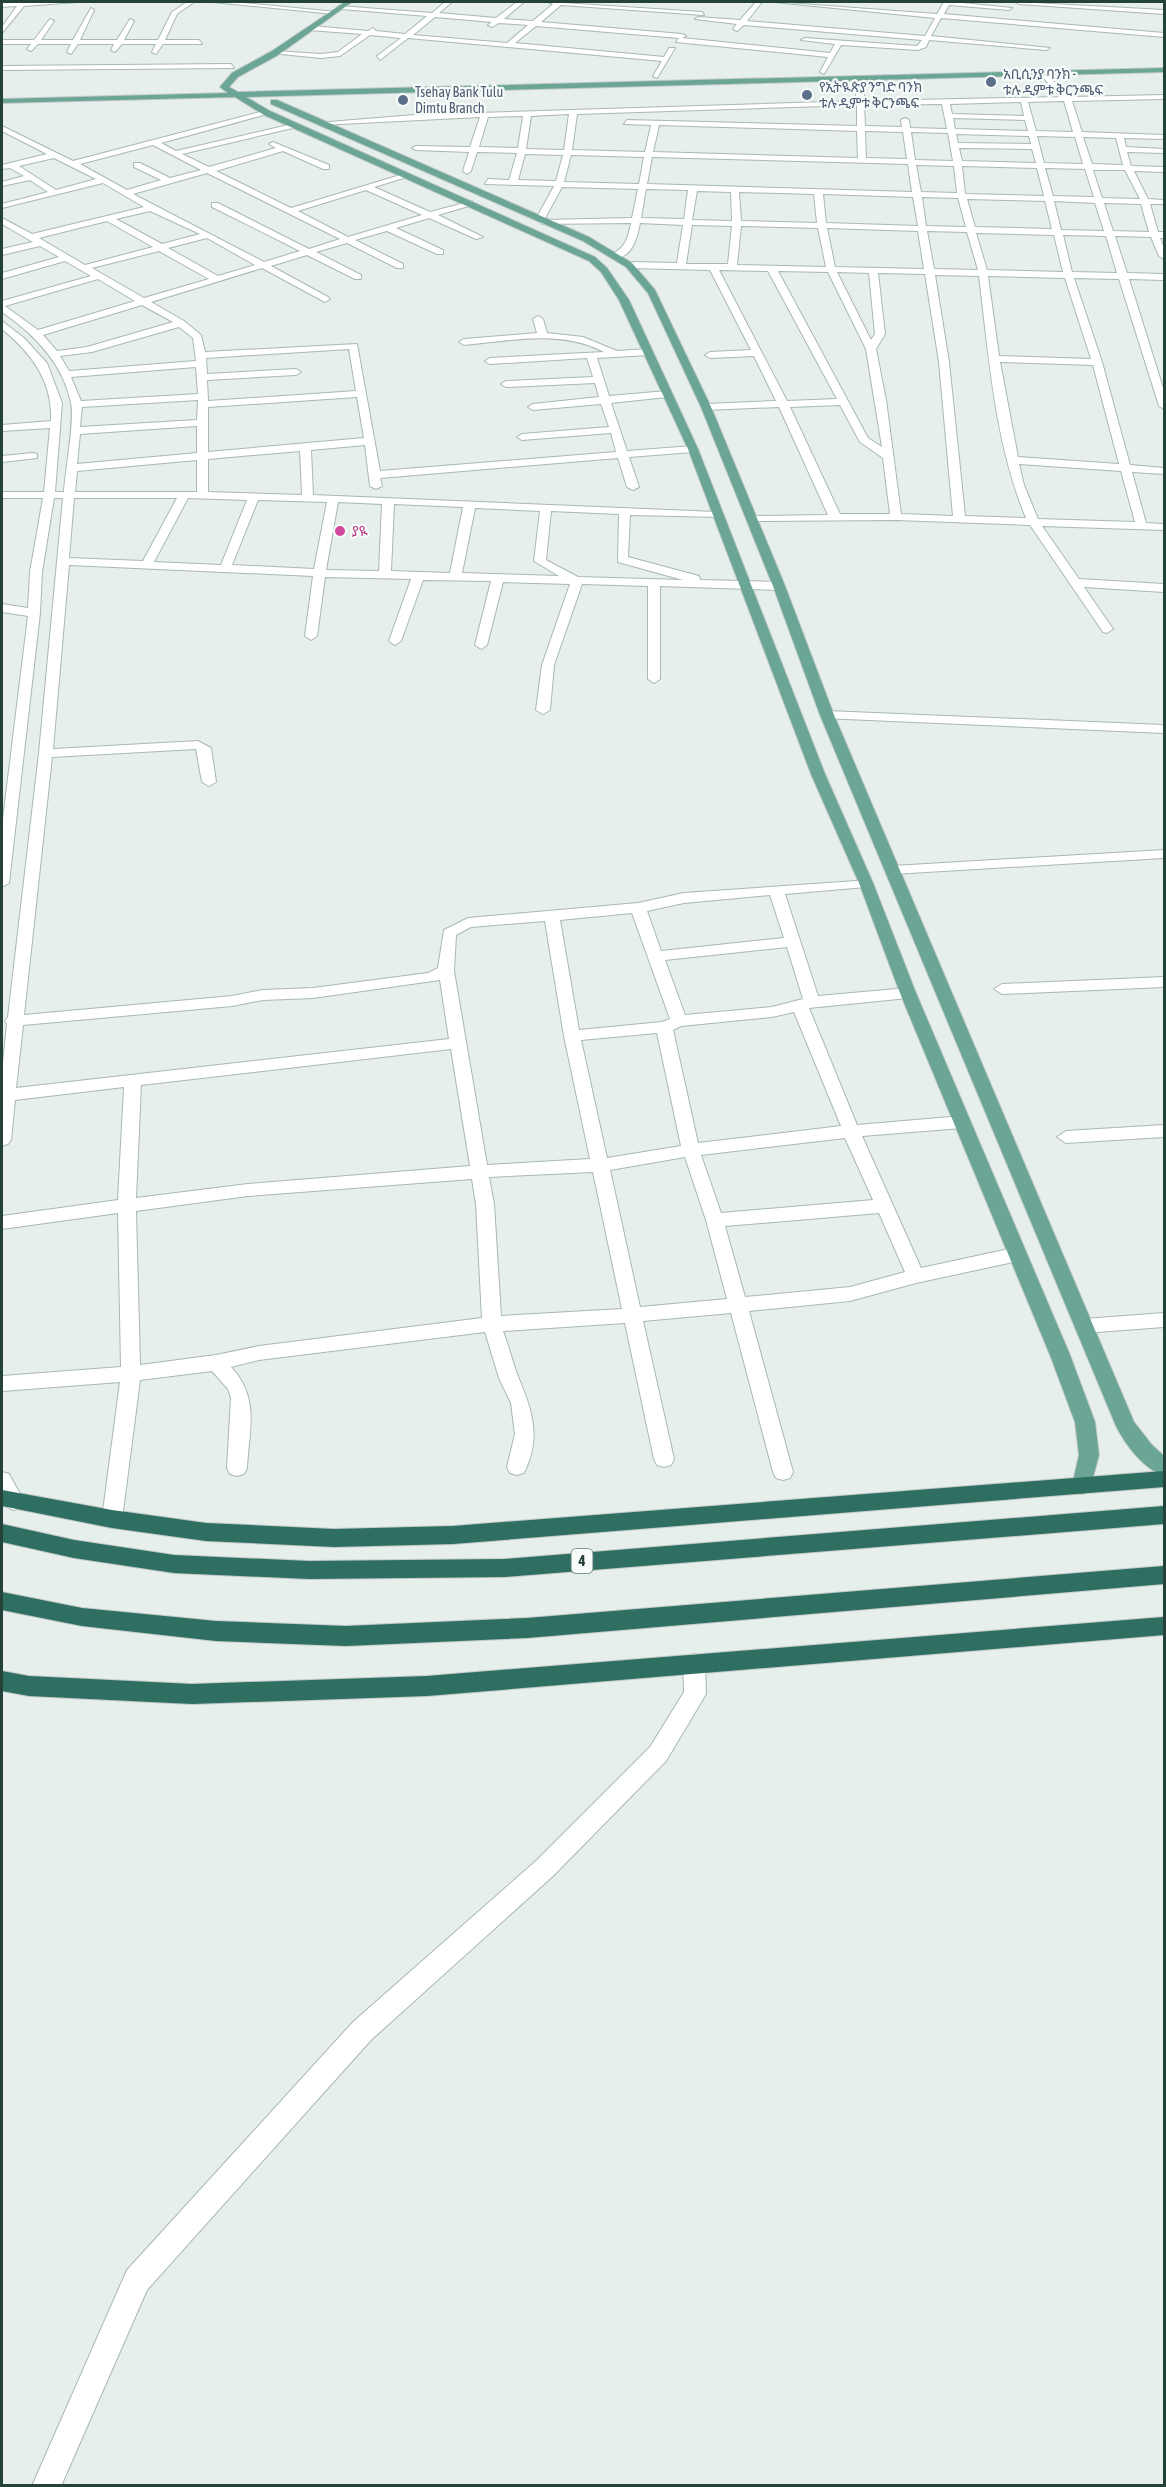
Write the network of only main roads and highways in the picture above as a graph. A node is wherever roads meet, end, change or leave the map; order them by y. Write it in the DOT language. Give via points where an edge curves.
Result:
graph roads {
  1 [pos="349,2"];
  2 [pos="1045,61"];
  3 [pos="1164,64"];
  4 [pos="1164,70"];
  5 [pos="234,84"];
  6 [pos="255,92"];
  7 [pos="2,93"];
  8 [pos="292,93"];
  9 [pos="175,95"];
  10 [pos="2,101"];
  11 [pos="272,108"];
  12 [pos="1164,1467"];
  13 [pos="1164,1479"];
  14 [pos="1082,1486"];
  15 [pos="8,1499"];
  16 [pos="1164,1515"];
  17 [pos="2,1533"];
  18 [pos="1164,1575"];
  19 [pos="2,1601"];
  20 [pos="1164,1626"];
  21 [pos="2,1681"];
  1 -- 5 [label="main road"];
  2 -- 3 [label="main road"];
  2 -- 4 [label="main road"];
  2 -- 6 [label="main road"];
  2 -- 8 [label="main road" via="852,78"];
  5 -- 6 [label="main road"];
  5 -- 6 [label="main road"];
  5 -- 7 [label="main road"];
  5 -- 9 [label="main road"];
  6 -- 8 [label="main road"];
  6 -- 9 [label="main road"];
  6 -- 11 [label="main road"];
  8 -- 11 [label="main road"];
  9 -- 10 [label="main road"];
  11 -- 12 [label="main road" via="321,123 586,239 629,265 652,292 706,406 827,715 1126,1425 1145,1451"];
  11 -- 14 [label="main road" via="294,125 592,259 624,300 693,449 818,774 1060,1354 1085,1422 1089,1455"];
  13 -- 14 [label="highway"];
  14 -- 15 [label="highway" via="453,1535 334,1538 206,1532"];
  16 -- 17 [label="highway, 4" via="505,1568 309,1570 174,1564"];
  18 -- 19 [label="highway" via="527,1628 346,1636 216,1631 82,1617"];
  20 -- 21 [label="highway" via="427,1686 192,1694 29,1686"];
}
